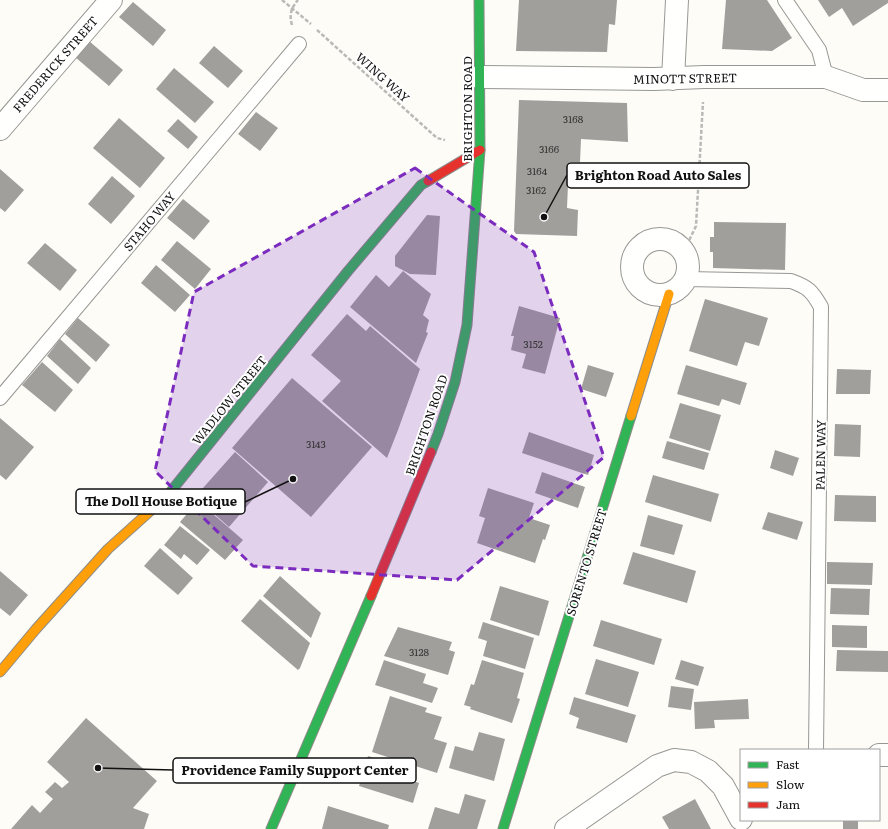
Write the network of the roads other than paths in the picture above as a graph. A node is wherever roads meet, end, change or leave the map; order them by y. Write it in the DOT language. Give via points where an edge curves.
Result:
graph roads {
  1 [pos="111,0"];
  2 [pos="479,0"];
  3 [pos="677,0"];
  4 [pos="785,0"];
  5 [pos="298,44"];
  6 [pos="479,77"];
  7 [pos="826,77"];
  8 [pos="673,79"];
  9 [pos="888,90"];
  10 [pos="0,129"];
  11 [pos="480,150"];
  12 [pos="686,279"];
  13 [pos="669,294"];
  14 [pos="0,398"];
  15 [pos="0,672"];
  16 [pos="816,749"];
  17 [pos="740,817"];
  18 [pos="597,819"];
  19 [pos="271,829"];
  20 [pos="503,829"];
  21 [pos="566,829"];
  1 -- 10 [label="street, FREDERICK STREET"];
  2 -- 6 [label="street, BRIGHTON ROAD"];
  3 -- 8 [label="street"];
  4 -- 7 [label="lane" via="819,50"];
  5 -- 14 [label="lane, STAHO WAY"];
  6 -- 8 [label="street, MINOTT STREET"];
  6 -- 11 [label="street, BRIGHTON ROAD"];
  7 -- 8 [label="street, MINOTT STREET"];
  7 -- 9 [label="street, MINOTT STREET" via="863,90"];
  11 -- 15 [label="street, WADLOW STREET" via="421,185 348,271 164,499 108,549"];
  11 -- 19 [label="street, BRIGHTON ROAD" via="467,325 454,382 438,434"];
  12 -- 13 [label="street" via="681,287"];
  12 -- 13 [label="street" via="688,260 677,244 658,239 640,247 634,255 632,265 637,284 653,295"];
  12 -- 16 [label="lane, PALEN WAY" via="791,281 804,286 822,307"];
  13 -- 20 [label="street, SORENTO STREET"];
  17 -- 18 [label="street" via="723,786 708,771 691,762 674,760 657,766"];
  18 -- 21 [label="street"];
}
